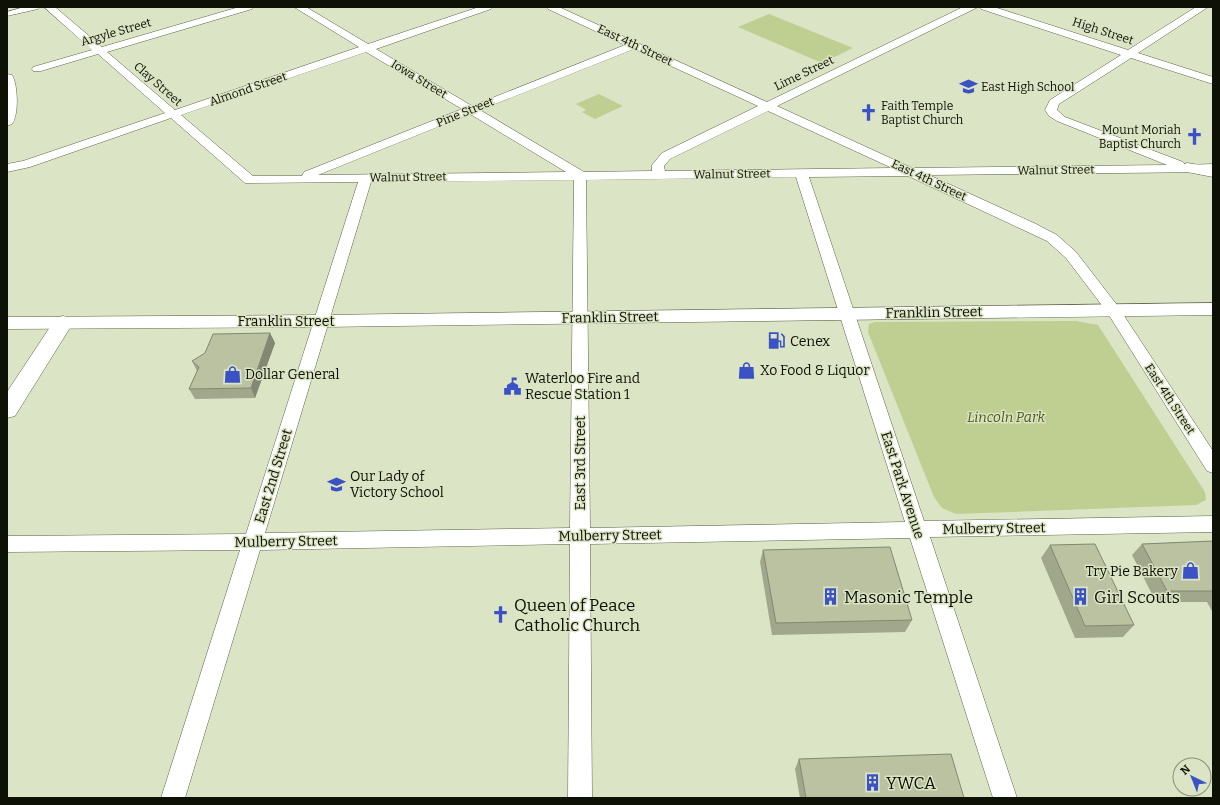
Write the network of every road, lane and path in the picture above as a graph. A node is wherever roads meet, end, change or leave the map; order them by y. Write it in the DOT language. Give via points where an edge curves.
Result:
graph roads {
  1 [pos="35,7"];
  2 [pos="49,7"];
  3 [pos="248,7"];
  4 [pos="299,7"];
  5 [pos="488,7"];
  6 [pos="552,7"];
  7 [pos="974,7"];
  8 [pos="984,7"];
  9 [pos="1203,7"];
  10 [pos="9,14"];
  11 [pos="634,45"];
  12 [pos="367,48"];
  13 [pos="99,51"];
  14 [pos="1131,54"];
  15 [pos="37,69"];
  16 [pos="7,78"];
  17 [pos="1213,81"];
  18 [pos="767,106"];
  19 [pos="470,110"];
  20 [pos="173,114"];
  21 [pos="7,121"];
  22 [pos="7,168"];
  23 [pos="1187,168"];
  24 [pos="1213,168"];
  25 [pos="801,172"];
  26 [pos="912,172"];
  27 [pos="1213,172"];
  28 [pos="580,175"];
  29 [pos="659,175"];
  30 [pos="366,178"];
  31 [pos="297,179"];
  32 [pos="250,180"];
  33 [pos="1112,309"];
  34 [pos="1213,309"];
  35 [pos="848,313"];
  36 [pos="580,317"];
  37 [pos="321,321"];
  38 [pos="7,323"];
  39 [pos="63,323"];
  40 [pos="7,410"];
  41 [pos="1213,466"];
  42 [pos="1213,524"];
  43 [pos="918,530"];
  44 [pos="580,536"];
  45 [pos="253,542"];
  46 [pos="7,544"];
  47 [pos="173,798"];
  48 [pos="580,798"];
  49 [pos="1005,798"];
  1 -- 10 [label="street"];
  2 -- 13 [label="street, Clay Street"];
  3 -- 13 [label="street, Argyle Street"];
  4 -- 12 [label="street, Iowa Street"];
  5 -- 12 [label="street, Almond Street"];
  6 -- 11 [label="street, East 4th Street"];
  7 -- 18 [label="street, Lime Street"];
  8 -- 14 [label="street, High Street"];
  9 -- 14 [label="street"];
  11 -- 18 [label="street, East 4th Street"];
  11 -- 19 [label="street, Pine Street"];
  12 -- 19 [label="street, Iowa Street"];
  12 -- 20 [label="street, Almond Street"];
  13 -- 15 [label="street, Argyle Street"];
  13 -- 20 [label="street, Clay Street"];
  14 -- 17 [label="street, High Street"];
  14 -- 23 [label="street" via="1054,102 1051,110 1061,119"];
  16 -- 21 [label="highway" via="10,98"];
  18 -- 26 [label="street, East 4th Street"];
  18 -- 29 [label="street, Lime Street" via="666,156 658,165"];
  19 -- 28 [label="street, Iowa Street"];
  19 -- 31 [label="street, Pine Street"];
  20 -- 22 [label="street, Almond Street" via="26,164"];
  20 -- 32 [label="street, Clay Street"];
  23 -- 24 [label="street, Walnut Street"];
  23 -- 26 [label="street, Walnut Street"];
  23 -- 27 [label="main road"];
  25 -- 26 [label="street, Walnut Street"];
  25 -- 29 [label="street, Walnut Street"];
  25 -- 35 [label="street, East Park Avenue"];
  26 -- 33 [label="street, East 4th Street" via="1052,238 1071,255"];
  28 -- 29 [label="street, Walnut Street"];
  28 -- 30 [label="street, Walnut Street"];
  28 -- 36 [label="street, East 3rd Street"];
  30 -- 31 [label="street, Walnut Street"];
  30 -- 37 [label="street, East 2nd Street"];
  31 -- 32 [label="street, Walnut Street"];
  33 -- 34 [label="main road, Franklin Street"];
  33 -- 35 [label="main road, Franklin Street"];
  33 -- 41 [label="street, East 4th Street"];
  35 -- 36 [label="main road, Franklin Street"];
  35 -- 43 [label="street, East Park Avenue"];
  36 -- 37 [label="main road, Franklin Street"];
  36 -- 44 [label="street, East 3rd Street"];
  37 -- 39 [label="main road, Franklin Street"];
  37 -- 45 [label="street, East 2nd Street"];
  38 -- 39 [label="main road, Franklin Street"];
  39 -- 40 [label="highway"];
  42 -- 43 [label="street, Mulberry Street"];
  43 -- 44 [label="street, Mulberry Street"];
  43 -- 49 [label="street, East Park Avenue"];
  44 -- 45 [label="street, Mulberry Street"];
  44 -- 48 [label="street, East 3rd Street"];
  45 -- 46 [label="street, Mulberry Street"];
  45 -- 47 [label="street, East 2nd Street"];
}
